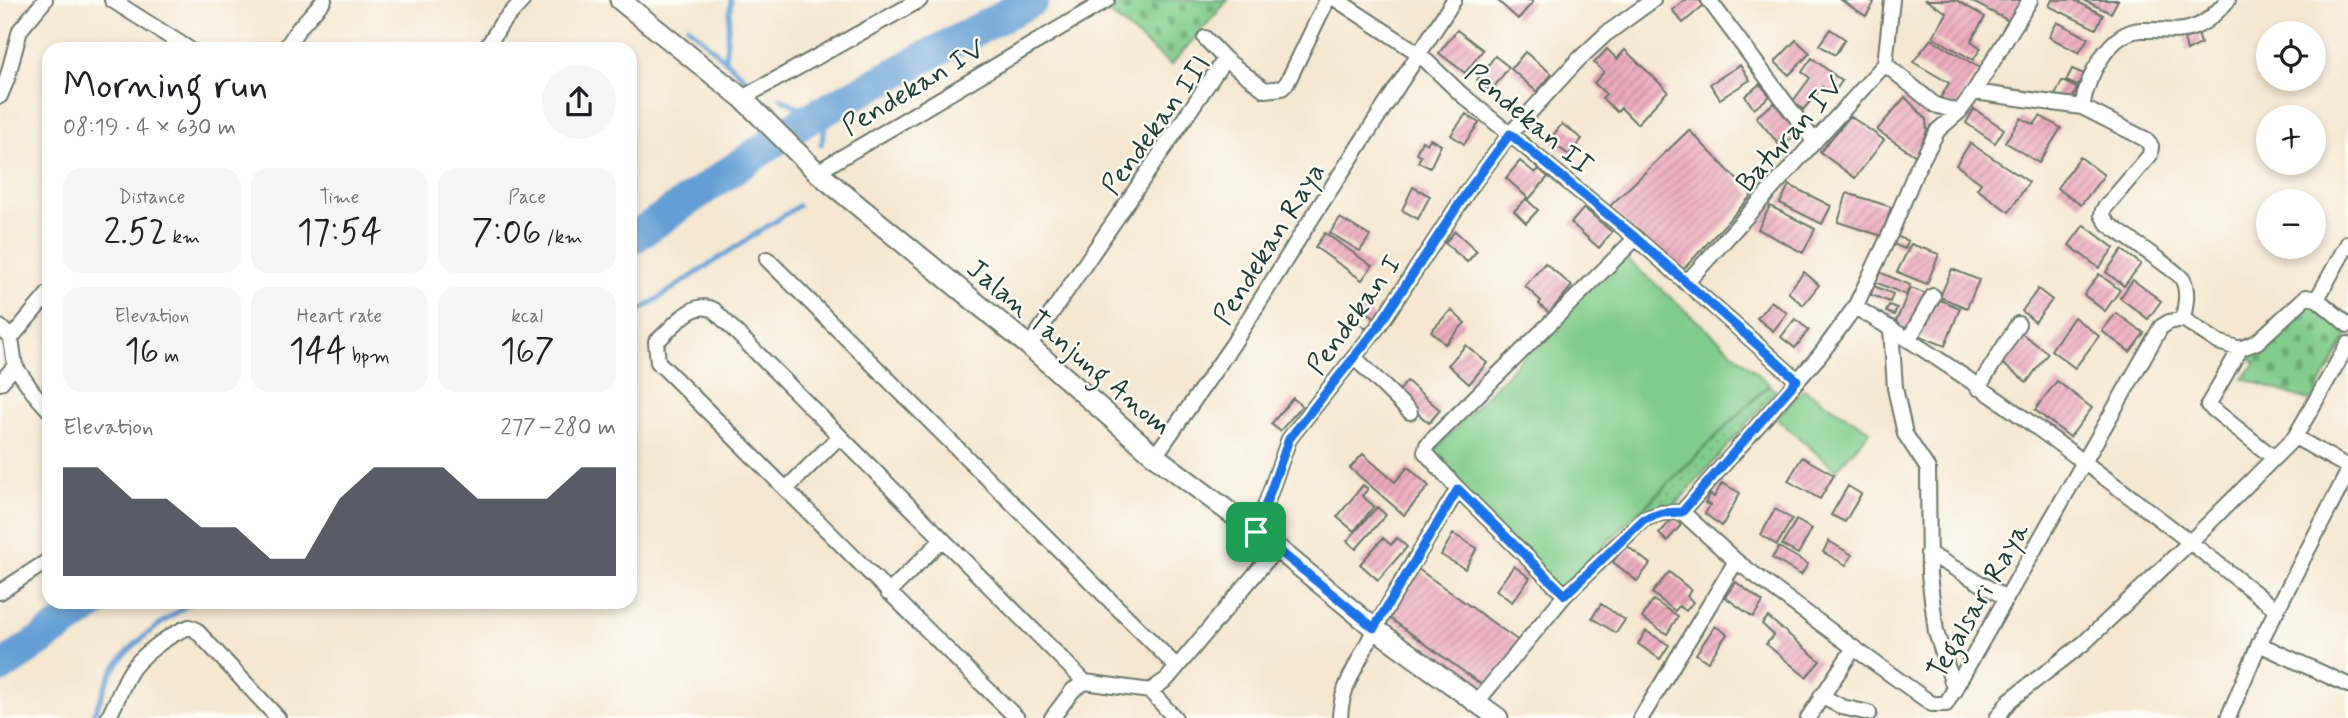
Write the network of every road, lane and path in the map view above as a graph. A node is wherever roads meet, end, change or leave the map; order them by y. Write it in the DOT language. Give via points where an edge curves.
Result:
graph roads {
  1 [pos="45,0"];
  2 [pos="112,0"];
  3 [pos="324,0"];
  4 [pos="523,0"];
  5 [pos="620,0"];
  6 [pos="920,0"];
  7 [pos="1107,0"];
  8 [pos="1327,0"];
  9 [pos="1337,0"];
  10 [pos="1454,0"];
  11 [pos="1653,0"];
  12 [pos="1709,0"];
  13 [pos="1892,0"];
  14 [pos="2031,0"];
  15 [pos="2228,0"];
  16 [pos="1205,38"];
  17 [pos="178,42"];
  18 [pos="290,42"];
  19 [pos="490,42"];
  20 [pos="1418,53"];
  21 [pos="1225,60"];
  22 [pos="1885,64"];
  23 [pos="1974,92"];
  24 [pos="0,96"];
  25 [pos="742,98"];
  26 [pos="1935,105"];
  27 [pos="2082,107"];
  28 [pos="1958,112"];
  29 [pos="1938,130"];
  30 [pos="1510,134"];
  31 [pos="1814,141"];
  32 [pos="810,166"];
  33 [pos="1636,238"];
  34 [pos="2348,243"];
  35 [pos="768,260"];
  36 [pos="1686,283"];
  37 [pos="1933,296"];
  38 [pos="2317,299"];
  39 [pos="42,301"];
  40 [pos="1855,307"];
  41 [pos="2183,319"];
  42 [pos="2018,324"];
  43 [pos="2348,325"];
  44 [pos="0,327"];
  45 [pos="1891,328"];
  46 [pos="11,338"];
  47 [pos="1909,340"];
  48 [pos="2348,344"];
  49 [pos="1029,346"];
  50 [pos="2241,349"];
  51 [pos="1355,358"];
  52 [pos="15,366"];
  53 [pos="1797,380"];
  54 [pos="0,383"];
  55 [pos="1978,388"];
  56 [pos="42,402"];
  57 [pos="1410,412"];
  58 [pos="2295,436"];
  59 [pos="839,437"];
  60 [pos="1155,456"];
  61 [pos="2274,458"];
  62 [pos="2084,462"];
  63 [pos="2348,470"];
  64 [pos="787,488"];
  65 [pos="1458,489"];
  66 [pos="1682,512"];
  67 [pos="1256,532"];
  68 [pos="942,540"];
  69 [pos="2190,542"];
  70 [pos="1277,548"];
  71 [pos="1928,553"];
  72 [pos="1735,561"];
  73 [pos="42,565"];
  74 [pos="0,593"];
  75 [pos="888,593"];
  76 [pos="1565,595"];
  77 [pos="2006,598"];
  78 [pos="2277,610"];
  79 [pos="1374,628"];
  80 [pos="2259,644"];
  81 [pos="1854,648"];
  82 [pos="1177,667"];
  83 [pos="1084,682"];
  84 [pos="2348,685"];
  85 [pos="1150,691"];
  86 [pos="1955,691"];
  87 [pos="1821,696"];
  88 [pos="1476,704"];
  89 [pos="1869,713"];
  90 [pos="1056,717"];
  91 [pos="108,718"];
  92 [pos="278,718"];
  93 [pos="1017,718"];
  94 [pos="1175,718"];
  95 [pos="1340,718"];
  96 [pos="1498,718"];
  97 [pos="1641,718"];
  98 [pos="1808,718"];
  99 [pos="1997,718"];
  100 [pos="2228,718"];
  1 -- 24 [label="street" via="20,30"];
  2 -- 17 [label="street"];
  3 -- 18 [label="street"];
  4 -- 19 [label="street"];
  5 -- 25 [label="main road, Jalan Tanjung Anom"];
  6 -- 25 [label="street"];
  7 -- 32 [label="street, Pendekan IV"];
  8 -- 21 [label="street, Pendekan III" via="1282,88 1265,90"];
  9 -- 20 [label="street, Pendekan II"];
  10 -- 20 [label="street, Pendekan Raya"];
  11 -- 30 [label="street, Pendekan I" via="1606,34"];
  12 -- 31 [label="street"];
  13 -- 22 [label="street"];
  14 -- 23 [label="street"];
  15 -- 27 [label="street" via="2196,27 2174,32 2137,30 2121,36 2094,73"];
  16 -- 21 [label="street"];
  20 -- 30 [label="street, Pendekan II"];
  20 -- 60 [label="street, Pendekan Raya" via="1233,344"];
  21 -- 49 [label="street, Pendekan III"];
  22 -- 26 [label="street"];
  22 -- 31 [label="street, Baturan IV"];
  23 -- 27 [label="street"];
  23 -- 28 [label="street"];
  25 -- 32 [label="main road, Jalan Tanjung Anom"];
  26 -- 28 [label="street"];
  26 -- 29 [label="street"];
  27 -- 41 [label="street" via="2151,146 2150,155 2102,215 2183,278"];
  28 -- 29 [label="street"];
  29 -- 40 [label="street"];
  30 -- 33 [label="street, Pendekan II"];
  30 -- 51 [label="street, Pendekan I"];
  31 -- 36 [label="street, Baturan IV"];
  32 -- 49 [label="main road, Jalan Tanjung Anom"];
  33 -- 36 [label="street, Pendekan II"];
  33 -- 65 [label="street" via="1427,445 1425,452"];
  34 -- 38 [label="street"];
  35 -- 82 [label="street"];
  36 -- 53 [label="street, Pendekan II"];
  37 -- 47 [label="street"];
  38 -- 43 [label="street"];
  38 -- 50 [label="street" via="2306,298 2257,342"];
  39 -- 46 [label="street"];
  40 -- 45 [label="street"];
  40 -- 53 [label="street"];
  41 -- 50 [label="street" via="2218,342"];
  41 -- 62 [label="street, Tegalsari Raya" via="2161,327"];
  42 -- 55 [label="street"];
  44 -- 46 [label="street"];
  45 -- 47 [label="street"];
  45 -- 71 [label="street" via="1895,388 1905,434 1928,469"];
  46 -- 52 [label="street"];
  47 -- 55 [label="street"];
  48 -- 58 [label="street"];
  49 -- 60 [label="main road, Jalan Tanjung Anom"];
  50 -- 61 [label="street" via="2208,405"];
  51 -- 57 [label="street"];
  51 -- 67 [label="street, Pendekan I" via="1289,439"];
  52 -- 54 [label="street"];
  52 -- 56 [label="street"];
  53 -- 66 [label="street"];
  55 -- 62 [label="street"];
  58 -- 61 [label="street"];
  58 -- 63 [label="street"];
  59 -- 64 [label="street"];
  59 -- 64 [label="street" via="714,310 694,307 656,342 658,362"];
  59 -- 68 [label="street"];
  60 -- 67 [label="main road, Jalan Tanjung Anom"];
  61 -- 69 [label="street"];
  62 -- 69 [label="street"];
  62 -- 77 [label="street, Tegalsari Raya"];
  63 -- 78 [label="street"];
  64 -- 75 [label="street"];
  65 -- 76 [label="street"];
  65 -- 79 [label="street"];
  66 -- 72 [label="street"];
  66 -- 76 [label="street" via="1644,519"];
  67 -- 70 [label="main road, Jalan Tanjung Anom"];
  68 -- 75 [label="street"];
  68 -- 83 [label="street"];
  69 -- 78 [label="street"];
  69 -- 99 [label="street" via="2084,643 2010,699"];
  70 -- 79 [label="main road, Jalan Tanjung Anom"];
  70 -- 82 [label="street"];
  71 -- 77 [label="street"];
  71 -- 86 [label="street" via="1936,632"];
  72 -- 81 [label="street"];
  72 -- 97 [label="street"];
  73 -- 74 [label="street"];
  75 -- 93 [label="street"];
  76 -- 88 [label="street"];
  77 -- 86 [label="street, Tegalsari Raya"];
  78 -- 80 [label="street"];
  79 -- 88 [label="main road, Jalan Tanjung Anom"];
  79 -- 95 [label="street" via="1346,685"];
  80 -- 84 [label="street"];
  80 -- 100 [label="street"];
  81 -- 86 [label="street, Tegalsari Raya" via="1932,704 1946,704"];
  81 -- 87 [label="street"];
  82 -- 85 [label="street"];
  83 -- 85 [label="street"];
  83 -- 90 [label="street" via="1073,690"];
  85 -- 94 [label="street"];
  87 -- 89 [label="street" via="1855,712"];
  87 -- 98 [label="street"];
  88 -- 96 [label="main road, Jalan Tanjung Anom"];
  91 -- 92 [label="street" via="142,657 189,627"];
}
